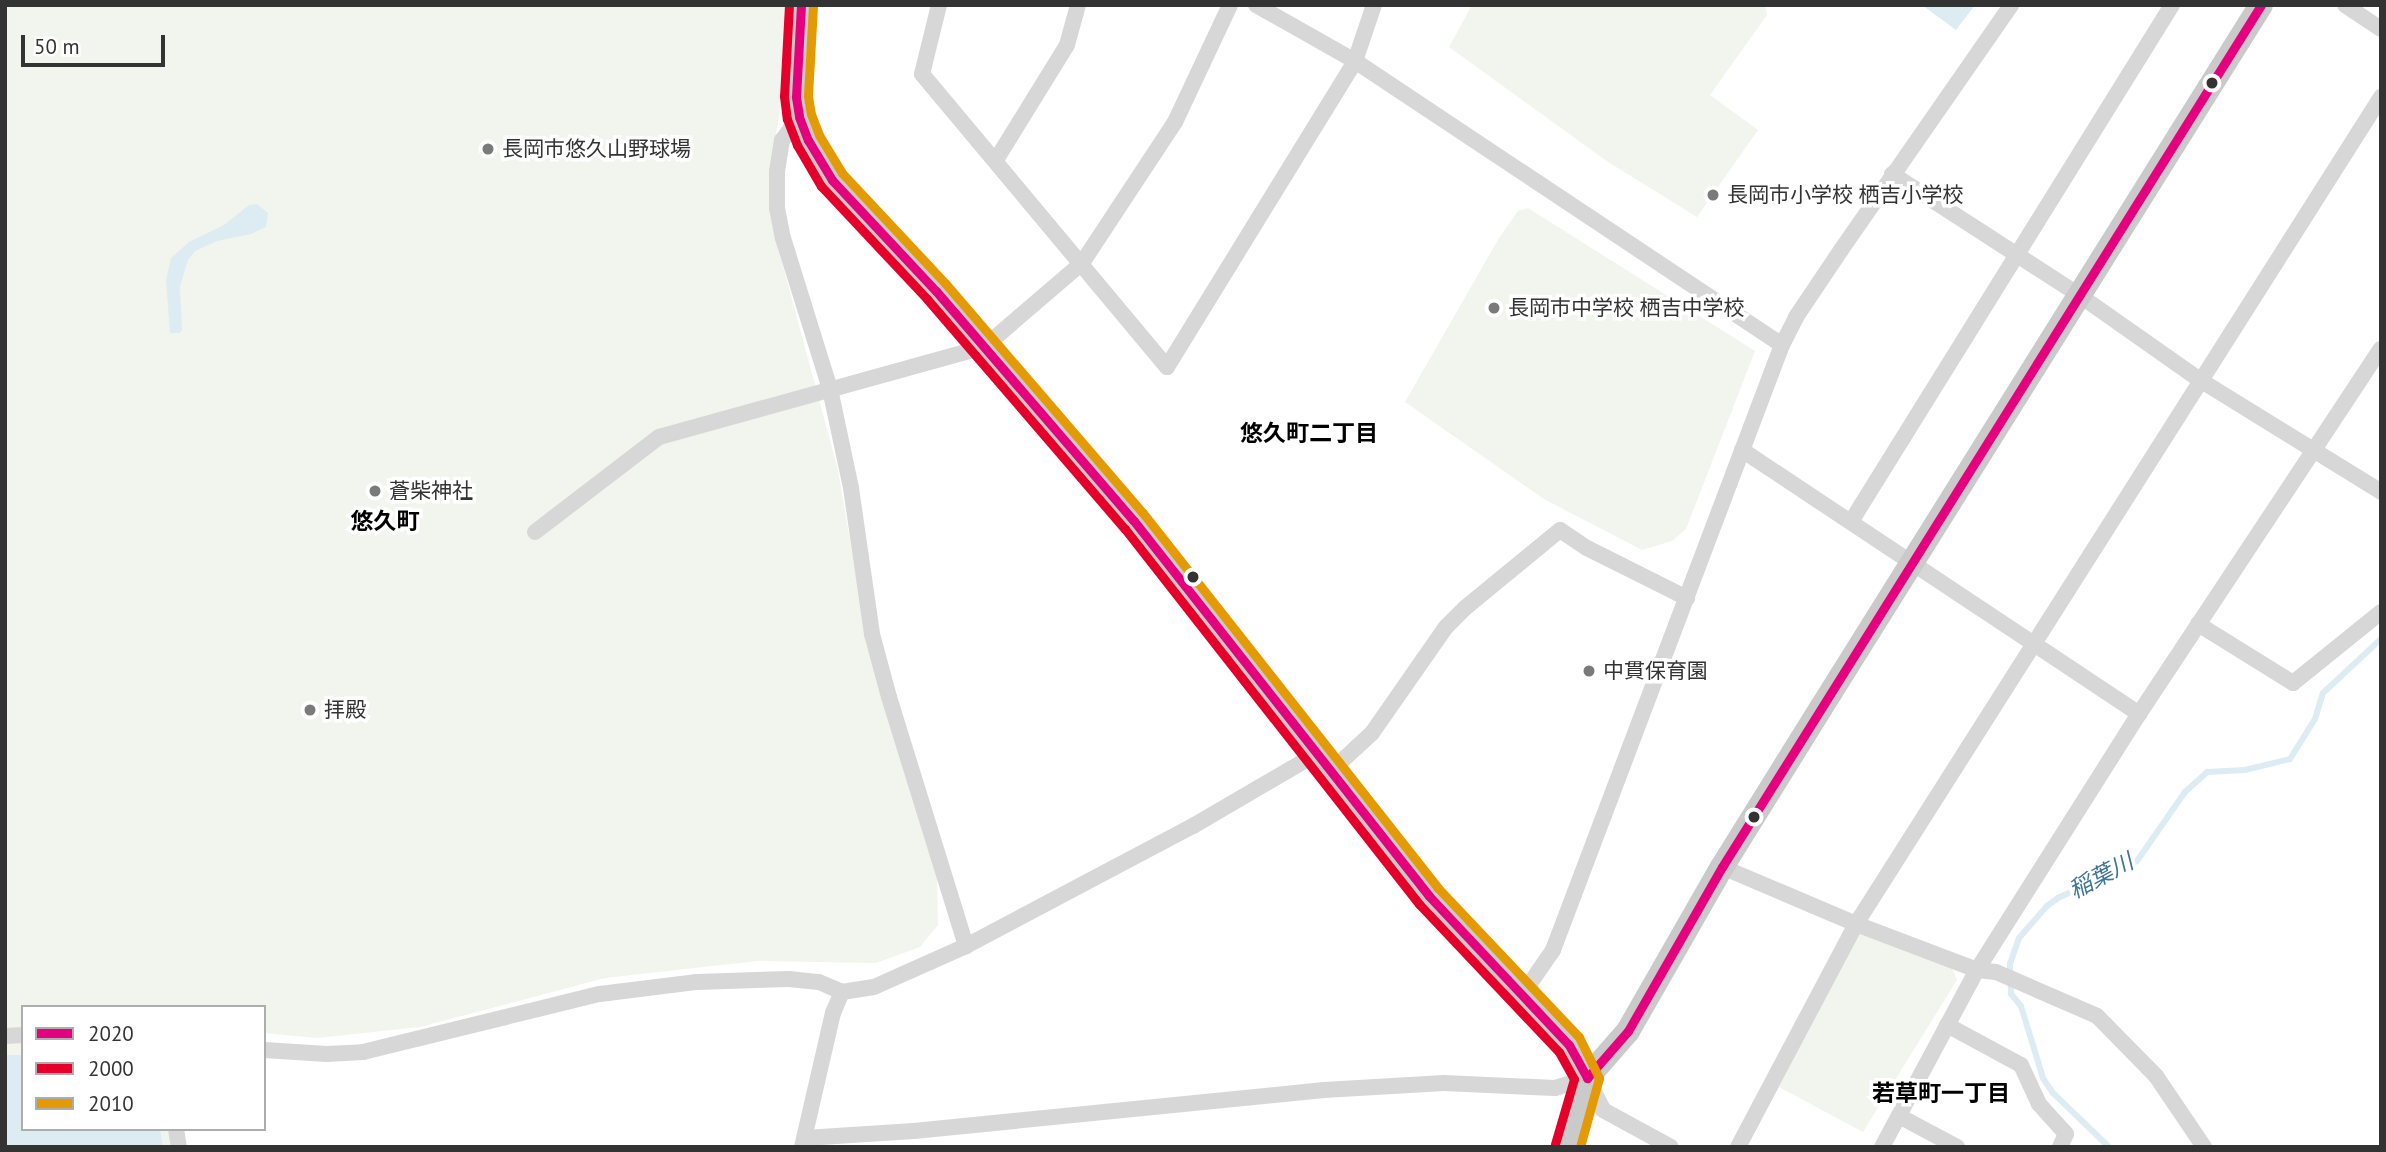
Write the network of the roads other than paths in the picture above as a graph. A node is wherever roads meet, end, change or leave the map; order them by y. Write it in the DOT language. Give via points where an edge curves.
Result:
graph roads {
  1 [pos="801,5"];
  2 [pos="939,5"];
  3 [pos="1078,5"];
  4 [pos="1230,5"];
  5 [pos="1256,5"];
  6 [pos="1374,5"];
  7 [pos="2011,5"];
  8 [pos="2172,5"];
  9 [pos="2261,5"];
  10 [pos="2345,5"];
  11 [pos="2381,29"];
  12 [pos="1355,61"];
  13 [pos="2381,97"];
  14 [pos="799,117"];
  15 [pos="996,160"];
  16 [pos="1892,174"];
  17 [pos="2016,254"];
  18 [pos="1082,263"];
  19 [pos="2079,295"];
  20 [pos="1782,345"];
  21 [pos="984,347"];
  22 [pos="2381,349"];
  23 [pos="2200,380"];
  24 [pos="830,389"];
  25 [pos="1742,450"];
  26 [pos="2315,450"];
  27 [pos="2381,492"];
  28 [pos="1852,520"];
  29 [pos="535,532"];
  30 [pos="1912,563"];
  31 [pos="1687,598"];
  32 [pos="2381,612"];
  33 [pos="2199,624"];
  34 [pos="2035,645"];
  35 [pos="2139,714"];
  36 [pos="1325,762"];
  37 [pos="1723,867"];
  38 [pos="1856,924"];
  39 [pos="966,946"];
  40 [pos="1977,970"];
  41 [pos="842,992"];
  42 [pos="1522,995"];
  43 [pos="1947,1025"];
  44 [pos="266,1050"];
  45 [pos="1587,1078"];
  46 [pos="1899,1116"];
  47 [pos="804,1143"];
  48 [pos="1567,1147"];
  49 [pos="1671,1147"];
  50 [pos="1738,1147"];
  51 [pos="1882,1147"];
  52 [pos="1957,1147"];
  53 [pos="2060,1147"];
  54 [pos="2204,1147"];
  1 -- 14 [label="main road"];
  2 -- 15 [label="street" via="922,74"];
  3 -- 15 [label="street" via="1067,45"];
  4 -- 18 [label="street" via="1175,122"];
  5 -- 12 [label="street"];
  6 -- 12 [label="street"];
  7 -- 16 [label="street"];
  8 -- 17 [label="street"];
  9 -- 19 [label="main road"];
  10 -- 11 [label="street"];
  12 -- 18 [label="street" via="1167,367"];
  12 -- 20 [label="street"];
  13 -- 23 [label="street"];
  14 -- 21 [label="main road" via="832,180"];
  14 -- 24 [label="street" via="782,140 778,208"];
  15 -- 18 [label="street"];
  16 -- 17 [label="street"];
  16 -- 20 [label="street"];
  17 -- 19 [label="street"];
  17 -- 28 [label="street"];
  18 -- 21 [label="street"];
  19 -- 23 [label="street"];
  19 -- 30 [label="main road"];
  20 -- 25 [label="street"];
  21 -- 24 [label="street"];
  21 -- 36 [label="main road" via="1134,521"];
  22 -- 26 [label="street"];
  23 -- 26 [label="street"];
  23 -- 34 [label="street"];
  24 -- 29 [label="street" via="659,437"];
  24 -- 39 [label="street" via="851,488 873,634"];
  25 -- 28 [label="street"];
  25 -- 31 [label="street"];
  26 -- 27 [label="street"];
  26 -- 33 [label="street"];
  28 -- 30 [label="street"];
  30 -- 34 [label="street"];
  30 -- 37 [label="main road"];
  31 -- 36 [label="street" via="1560,530 1446,627 1373,733"];
  31 -- 42 [label="street" via="1553,950"];
  32 -- 33 [label="street" via="2293,683"];
  33 -- 35 [label="street"];
  34 -- 35 [label="street"];
  34 -- 38 [label="street"];
  35 -- 40 [label="street"];
  36 -- 39 [label="street"];
  36 -- 42 [label="main road" via="1429,896"];
  37 -- 38 [label="street"];
  37 -- 45 [label="main road" via="1628,1031"];
  38 -- 40 [label="street"];
  38 -- 50 [label="street"];
  39 -- 41 [label="street" via="874,986"];
  40 -- 43 [label="street"];
  40 -- 54 [label="street" via="1996,972 2097,1016 2157,1076"];
  41 -- 44 [label="street" via="819,982 789,979 697,982 600,994 363,1052"];
  41 -- 47 [label="street" via="833,1013"];
  42 -- 45 [label="main road" via="1569,1045"];
  43 -- 46 [label="street"];
  43 -- 53 [label="street" via="2021,1065 2039,1104 2066,1133"];
  45 -- 47 [label="street" via="1555,1088 1444,1083 1324,1090"];
  45 -- 48 [label="main road"];
  45 -- 49 [label="street" via="1603,1110"];
  46 -- 51 [label="street"];
  46 -- 52 [label="street"];
}
